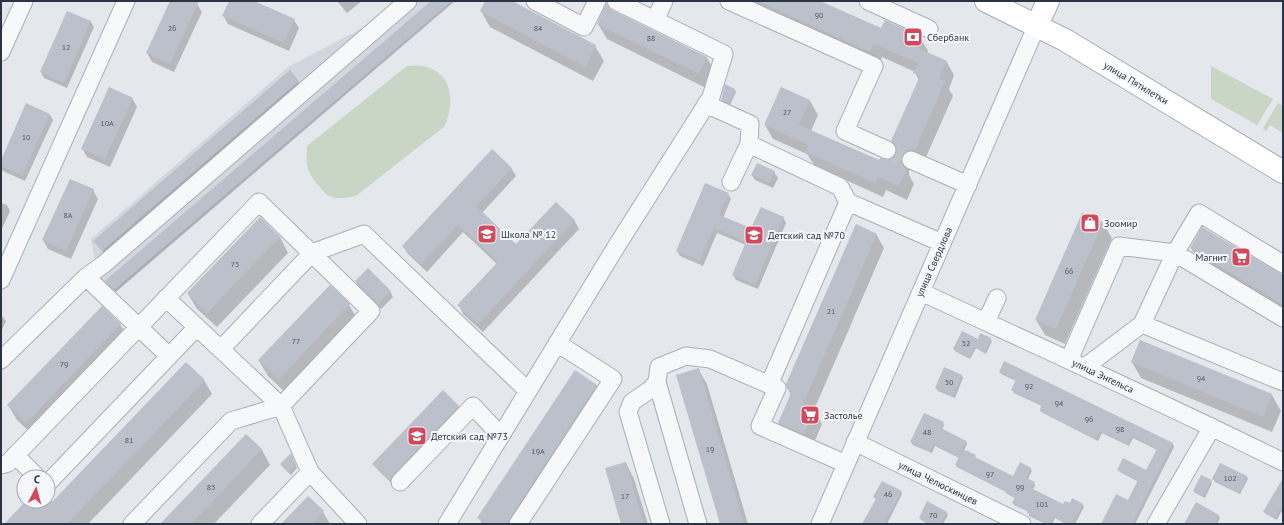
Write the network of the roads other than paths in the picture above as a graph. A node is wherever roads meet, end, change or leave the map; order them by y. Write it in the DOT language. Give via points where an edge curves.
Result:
graph roads {
  1 [pos="24,1"];
  2 [pos="126,1"];
  3 [pos="408,1"];
  4 [pos="535,1"];
  5 [pos="597,1"];
  6 [pos="616,1"];
  7 [pos="664,1"];
  8 [pos="729,1"];
  9 [pos="868,1"];
  10 [pos="986,1"];
  11 [pos="1048,1"];
  12 [pos="655,20"];
  13 [pos="1037,25"];
  14 [pos="929,29"];
  15 [pos="1,52"];
  16 [pos="706,104"];
  17 [pos="749,144"];
  18 [pos="887,150"];
  19 [pos="911,160"];
  20 [pos="1283,172"];
  21 [pos="731,182"];
  22 [pos="968,184"];
  23 [pos="848,202"];
  24 [pos="942,243"];
  25 [pos="312,253"];
  26 [pos="1175,253"];
  27 [pos="1283,264"];
  28 [pos="86,277"];
  29 [pos="1,280"];
  30 [pos="921,292"];
  31 [pos="166,298"];
  32 [pos="997,298"];
  33 [pos="1283,318"];
  34 [pos="986,322"];
  35 [pos="1142,324"];
  36 [pos="138,327"];
  37 [pos="197,327"];
  38 [pos="557,343"];
  39 [pos="221,350"];
  40 [pos="169,356"];
  41 [pos="1,360"];
  42 [pos="1077,363"];
  43 [pos="657,382"];
  44 [pos="1283,382"];
  45 [pos="769,385"];
  46 [pos="528,391"];
  47 [pos="281,406"];
  48 [pos="1212,427"];
  49 [pos="501,436"];
  50 [pos="855,442"];
  51 [pos="15,455"];
  52 [pos="1283,462"];
  53 [pos="846,464"];
  54 [pos="1,465"];
  55 [pos="29,469"];
  56 [pos="310,472"];
  57 [pos="56,475"];
  58 [pos="400,482"];
  59 [pos="132,524"];
  60 [pos="260,524"];
  61 [pos="358,524"];
  62 [pos="447,524"];
  63 [pos="518,524"];
  64 [pos="661,524"];
  65 [pos="698,524"];
  66 [pos="820,524"];
  67 [pos="1022,524"];
  68 [pos="1156,524"];
  1 -- 15 [label="street"];
  2 -- 29 [label="street"];
  3 -- 28 [label="street"];
  4 -- 5 [label="street" via="584,27"];
  6 -- 12 [label="street"];
  7 -- 12 [label="street"];
  8 -- 18 [label="street" via="874,66 845,131"];
  9 -- 14 [label="street"];
  10 -- 13 [label="main road, улица Пятилетки"];
  11 -- 13 [label="main road, улица Свердлова"];
  12 -- 16 [label="street" via="724,54 711,97"];
  13 -- 20 [label="main road, улица Пятилетки"];
  13 -- 22 [label="street, улица Свердлова"];
  16 -- 17 [label="street" via="750,124"];
  16 -- 38 [label="street"];
  17 -- 21 [label="street"];
  17 -- 23 [label="street" via="840,187"];
  19 -- 22 [label="street"];
  22 -- 24 [label="street, улица Свердлова"];
  23 -- 24 [label="street"];
  23 -- 45 [label="street"];
  24 -- 30 [label="street, улица Свердлова"];
  25 -- 31 [label="street" via="259,202"];
  25 -- 39 [label="street"];
  25 -- 46 [label="street" via="364,234"];
  25 -- 47 [label="street" via="372,311"];
  26 -- 27 [label="street" via="1199,213"];
  26 -- 33 [label="street"];
  26 -- 35 [label="street"];
  26 -- 42 [label="street" via="1119,246"];
  28 -- 36 [label="street"];
  28 -- 41 [label="street"];
  30 -- 34 [label="street, улица Энгельса"];
  30 -- 50 [label="street, улица Свердлова"];
  31 -- 36 [label="street"];
  31 -- 37 [label="street"];
  32 -- 34 [label="street"];
  34 -- 42 [label="street, улица Энгельса"];
  35 -- 42 [label="street"];
  35 -- 44 [label="street"];
  36 -- 40 [label="street"];
  36 -- 51 [label="street"];
  37 -- 39 [label="street"];
  37 -- 40 [label="street"];
  38 -- 46 [label="street"];
  38 -- 63 [label="street" via="613,379"];
  39 -- 47 [label="street"];
  40 -- 57 [label="street"];
  42 -- 48 [label="street, улица Энгельса"];
  43 -- 45 [label="street" via="659,367 686,356 710,359"];
  43 -- 64 [label="street" via="632,402 628,412"];
  43 -- 65 [label="street"];
  45 -- 53 [label="street" via="777,388 760,426"];
  46 -- 49 [label="street"];
  47 -- 56 [label="street"];
  47 -- 59 [label="street" via="231,421"];
  48 -- 52 [label="street, улица Энгельса"];
  48 -- 68 [label="street"];
  49 -- 58 [label="street" via="473,406"];
  49 -- 62 [label="street"];
  50 -- 53 [label="street, улица Свердлова"];
  50 -- 67 [label="street, улица Челюскинцев"];
  51 -- 54 [label="street" via="8,463"];
  51 -- 55 [label="street"];
  53 -- 66 [label="street, улица Свердлова"];
  56 -- 60 [label="street"];
  56 -- 61 [label="street"];
}
